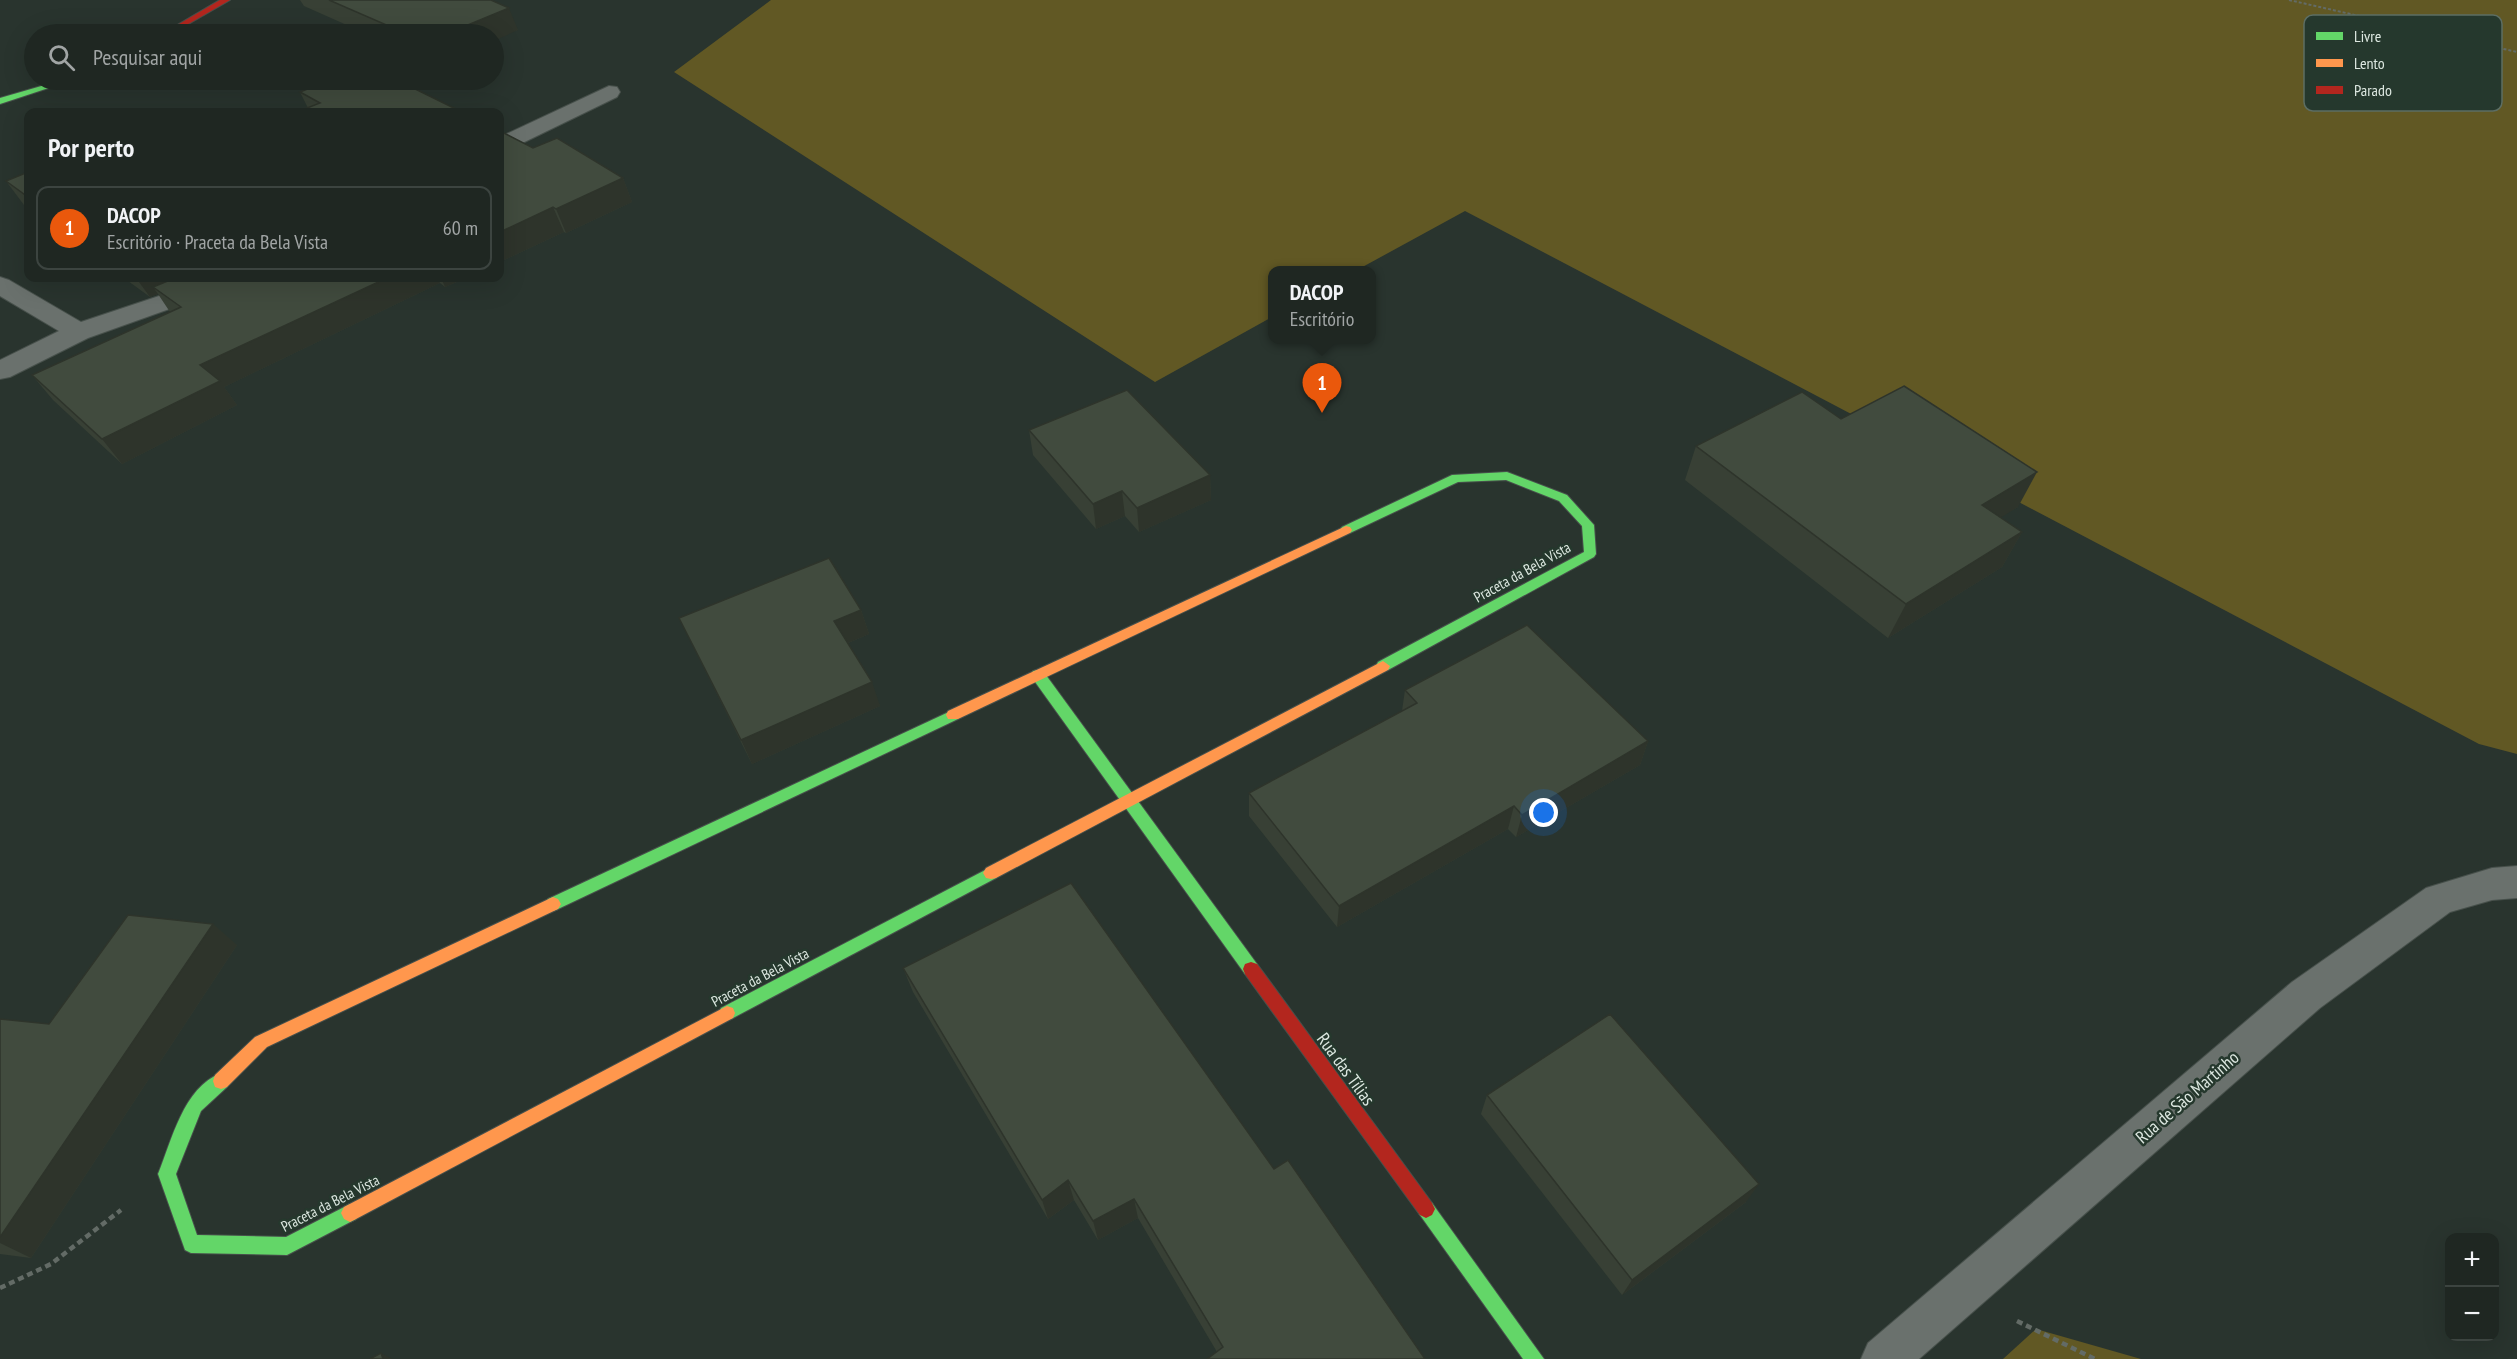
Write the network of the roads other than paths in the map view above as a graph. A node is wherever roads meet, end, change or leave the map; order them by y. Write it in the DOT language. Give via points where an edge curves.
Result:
graph roads {
  1 [pos="226,0"];
  2 [pos="184,24"];
  3 [pos="36,90"];
  4 [pos="609,92"];
  5 [pos="0,101"];
  6 [pos="504,143"];
  7 [pos="212,282"];
  8 [pos="0,285"];
  9 [pos="79,333"];
  10 [pos="0,371"];
  11 [pos="1038,675"];
  12 [pos="1129,801"];
  13 [pos="2517,882"];
  14 [pos="1534,1359"];
  15 [pos="1884,1359"];
  1 -- 2 [label="street"];
  3 -- 5 [label="street"];
  4 -- 6 [label="street"];
  7 -- 9 [label="street"];
  8 -- 9 [label="street"];
  9 -- 10 [label="street"];
  11 -- 12 [label="street"];
  11 -- 12 [label="street, Praceta da Bela Vista" via="1456,478 1507,476 1563,498 1588,525 1590,554"];
  11 -- 12 [label="street, Praceta da Bela Vista" via="261,1042 195,1105 167,1174 191,1244 287,1246"];
  12 -- 14 [label="street, Rua das Tílias"];
  13 -- 15 [label="street, Rua de São Martinho" via="2492,884 2439,899 2306,995"];
}
